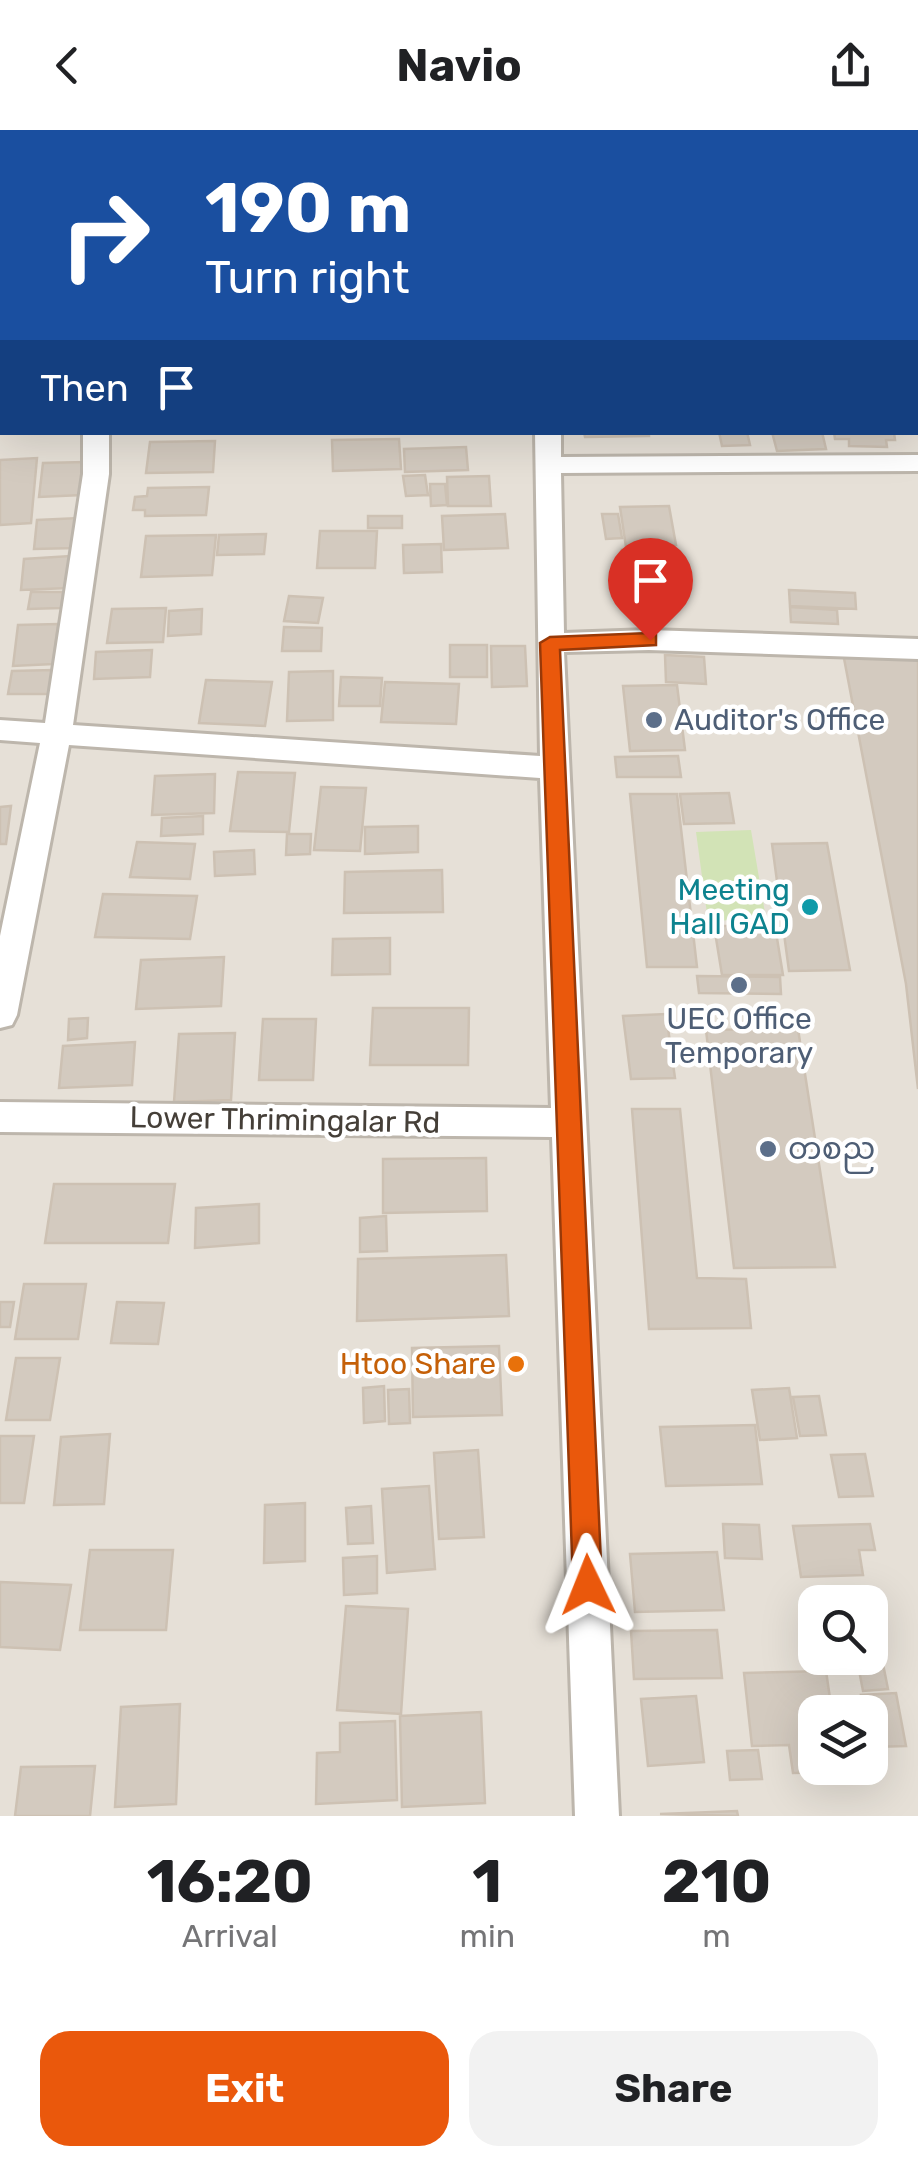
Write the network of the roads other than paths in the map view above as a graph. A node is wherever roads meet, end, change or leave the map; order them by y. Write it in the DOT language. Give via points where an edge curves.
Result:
graph roads {
  1 [pos="96,435"];
  2 [pos="907,435"];
  3 [pos="548,449"];
  4 [pos="917,468"];
  5 [pos="550,643"];
  6 [pos="918,648"];
  7 [pos="0,730"];
  8 [pos="56,734"];
  9 [pos="555,768"];
  10 [pos="0,1014"];
  11 [pos="0,1117"];
  12 [pos="569,1123"];
  13 [pos="597,1816"];
  1 -- 8 [label="street" via="96,474"];
  2 -- 4 [label="street"];
  3 -- 4 [label="street"];
  3 -- 5 [label="street"];
  5 -- 6 [label="street"];
  5 -- 9 [label="street"];
  7 -- 8 [label="street"];
  8 -- 9 [label="street"];
  8 -- 10 [label="street"];
  9 -- 12 [label="street"];
  11 -- 12 [label="street, Lower Thrimingalar Rd"];
  12 -- 13 [label="street"];
}
